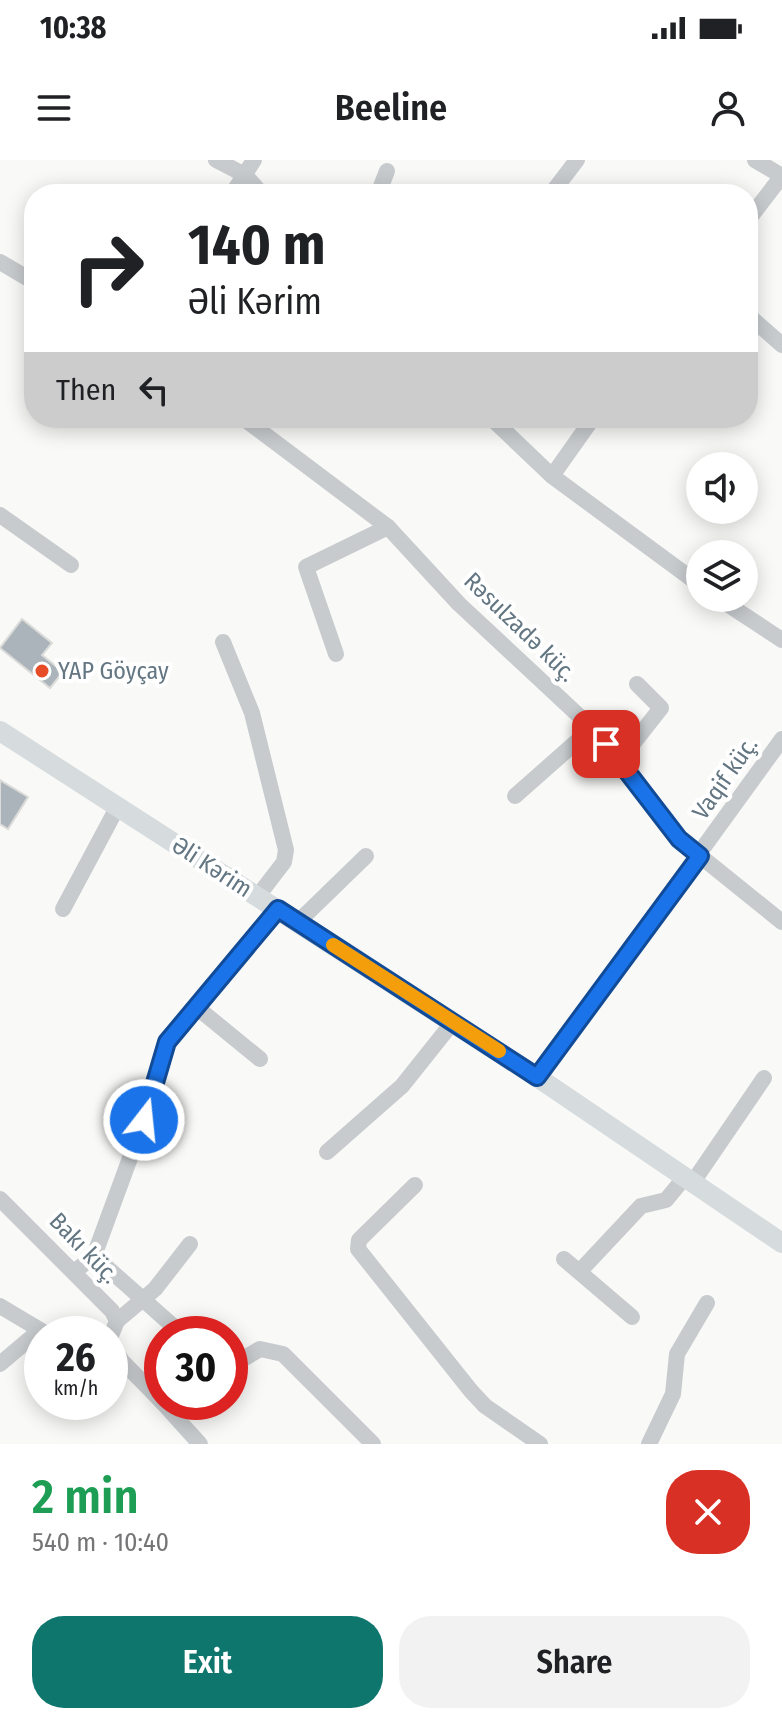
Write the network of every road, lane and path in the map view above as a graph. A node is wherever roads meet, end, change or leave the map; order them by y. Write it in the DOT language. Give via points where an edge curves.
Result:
graph roads {
  1 [pos="216,160"];
  2 [pos="577,160"];
  3 [pos="755,160"];
  4 [pos="250,168"];
  5 [pos="387,171"];
  6 [pos="782,176"];
  7 [pos="382,184"];
  8 [pos="559,184"];
  9 [pos="758,207"];
  10 [pos="0,262"];
  11 [pos="24,276"];
  12 [pos="758,324"];
  13 [pos="782,345"];
  14 [pos="256,428"];
  15 [pos="502,428"];
  16 [pos="586,428"];
  17 [pos="552,476"];
  18 [pos="0,515"];
  19 [pos="388,527"];
  20 [pos="71,565"];
  21 [pos="686,575"];
  22 [pos="739,612"];
  23 [pos="782,640"];
  24 [pos="223,642"];
  25 [pos="336,654"];
  26 [pos="637,684"];
  27 [pos="592,728"];
  28 [pos="0,731"];
  29 [pos="782,739"];
  30 [pos="620,760"];
  31 [pos="515,796"];
  32 [pos="118,806"];
  33 [pos="366,856"];
  34 [pos="700,856"];
  35 [pos="258,896"];
  36 [pos="63,909"];
  37 [pos="278,909"];
  38 [pos="298,922"];
  39 [pos="782,922"];
  40 [pos="195,1006"];
  41 [pos="453,1022"];
  42 [pos="260,1059"];
  43 [pos="537,1077"];
  44 [pos="764,1078"];
  45 [pos="327,1152"];
  46 [pos="689,1180"];
  47 [pos="415,1185"];
  48 [pos="0,1199"];
  49 [pos="782,1243"];
  50 [pos="190,1244"];
  51 [pos="94,1256"];
  52 [pos="564,1259"];
  53 [pos="581,1270"];
  54 [pos="74,1272"];
  55 [pos="141,1301"];
  56 [pos="707,1303"];
  57 [pos="0,1306"];
  58 [pos="113,1316"];
  59 [pos="123,1316"];
  60 [pos="160,1316"];
  61 [pos="632,1317"];
  62 [pos="24,1321"];
  63 [pos="24,1347"];
  64 [pos="248,1356"];
  65 [pos="128,1362"];
  66 [pos="0,1364"];
  67 [pos="144,1381"];
  68 [pos="178,1420"];
  69 [pos="200,1444"];
  70 [pos="373,1444"];
  71 [pos="540,1444"];
  72 [pos="649,1444"];
  1 -- 4 [label="street"];
  2 -- 8 [label="street"];
  3 -- 6 [label="street"];
  5 -- 7 [label="street"];
  6 -- 9 [label="street"];
  10 -- 11 [label="street"];
  12 -- 13 [label="street"];
  14 -- 19 [label="street, Rəsulzadə küç."];
  15 -- 17 [label="street"];
  16 -- 17 [label="street"];
  17 -- 21 [label="street"];
  18 -- 20 [label="street"];
  19 -- 25 [label="street" via="306,567"];
  19 -- 27 [label="street, Rəsulzadə küç." via="488,633"];
  22 -- 23 [label="street"];
  24 -- 35 [label="street" via="252,713 286,850 284,862"];
  26 -- 30 [label="street" via="661,708"];
  27 -- 30 [label="street, Rəsulzadə küç."];
  27 -- 31 [label="street"];
  28 -- 32 [label="main road, Əli Kərim"];
  29 -- 34 [label="street, Vaqif küç."];
  30 -- 34 [label="street, Rəsulzadə küç." via="679,839"];
  32 -- 35 [label="main road, Əli Kərim"];
  32 -- 36 [label="street"];
  33 -- 38 [label="street"];
  34 -- 39 [label="street, Rəsulzadə küç."];
  34 -- 43 [label="street, Vaqif küç."];
  35 -- 37 [label="main road, Əli Kərim"];
  37 -- 38 [label="main road, Əli Kərim"];
  37 -- 40 [label="street"];
  38 -- 41 [label="main road, Əli Kərim"];
  40 -- 42 [label="street"];
  40 -- 51 [label="street" via="167,1042"];
  41 -- 43 [label="main road, Əli Kərim"];
  41 -- 45 [label="street" via="402,1086"];
  43 -- 46 [label="main road, Əli Kərim"];
  44 -- 46 [label="street"];
  46 -- 49 [label="main road, Əli Kərim"];
  46 -- 53 [label="street" via="666,1200 641,1206"];
  47 -- 71 [label="street" via="359,1240 358,1249 471,1391"];
  48 -- 54 [label="street, Bakı küç."];
  50 -- 55 [label="street"];
  51 -- 54 [label="street"];
  51 -- 55 [label="street"];
  52 -- 53 [label="street"];
  53 -- 61 [label="street" via="590,1284"];
  54 -- 58 [label="street, Bakı küç."];
  55 -- 59 [label="street"];
  55 -- 60 [label="street"];
  56 -- 72 [label="street" via="677,1354 673,1394"];
  57 -- 62 [label="street"];
  63 -- 66 [label="street"];
  64 -- 70 [label="street" via="260,1349 283,1354"];
  65 -- 67 [label="street, Bakı küç."];
  68 -- 69 [label="street, Bakı küç."];
}
